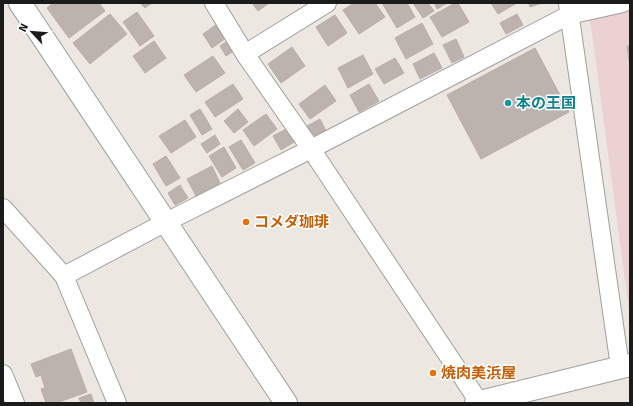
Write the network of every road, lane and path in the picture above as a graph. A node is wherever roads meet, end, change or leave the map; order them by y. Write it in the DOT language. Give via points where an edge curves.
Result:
graph roads {
  1 [pos="20,3"];
  2 [pos="214,3"];
  3 [pos="327,3"];
  4 [pos="623,3"];
  5 [pos="569,9"];
  6 [pos="245,54"];
  7 [pos="312,149"];
  8 [pos="3,208"];
  9 [pos="166,222"];
  10 [pos="64,276"];
  11 [pos="625,366"];
  12 [pos="3,374"];
  13 [pos="14,403"];
  14 [pos="117,403"];
  15 [pos="286,403"];
  16 [pos="477,403"];
  1 -- 9 [label="street"];
  2 -- 6 [label="street"];
  3 -- 6 [label="street"];
  4 -- 5 [label="street"];
  5 -- 7 [label="street"];
  5 -- 11 [label="street"];
  6 -- 7 [label="street"];
  7 -- 9 [label="street"];
  7 -- 16 [label="street"];
  8 -- 10 [label="street"];
  9 -- 10 [label="street"];
  9 -- 15 [label="street"];
  10 -- 14 [label="street"];
  11 -- 16 [label="street"];
  12 -- 13 [label="street"];
}
